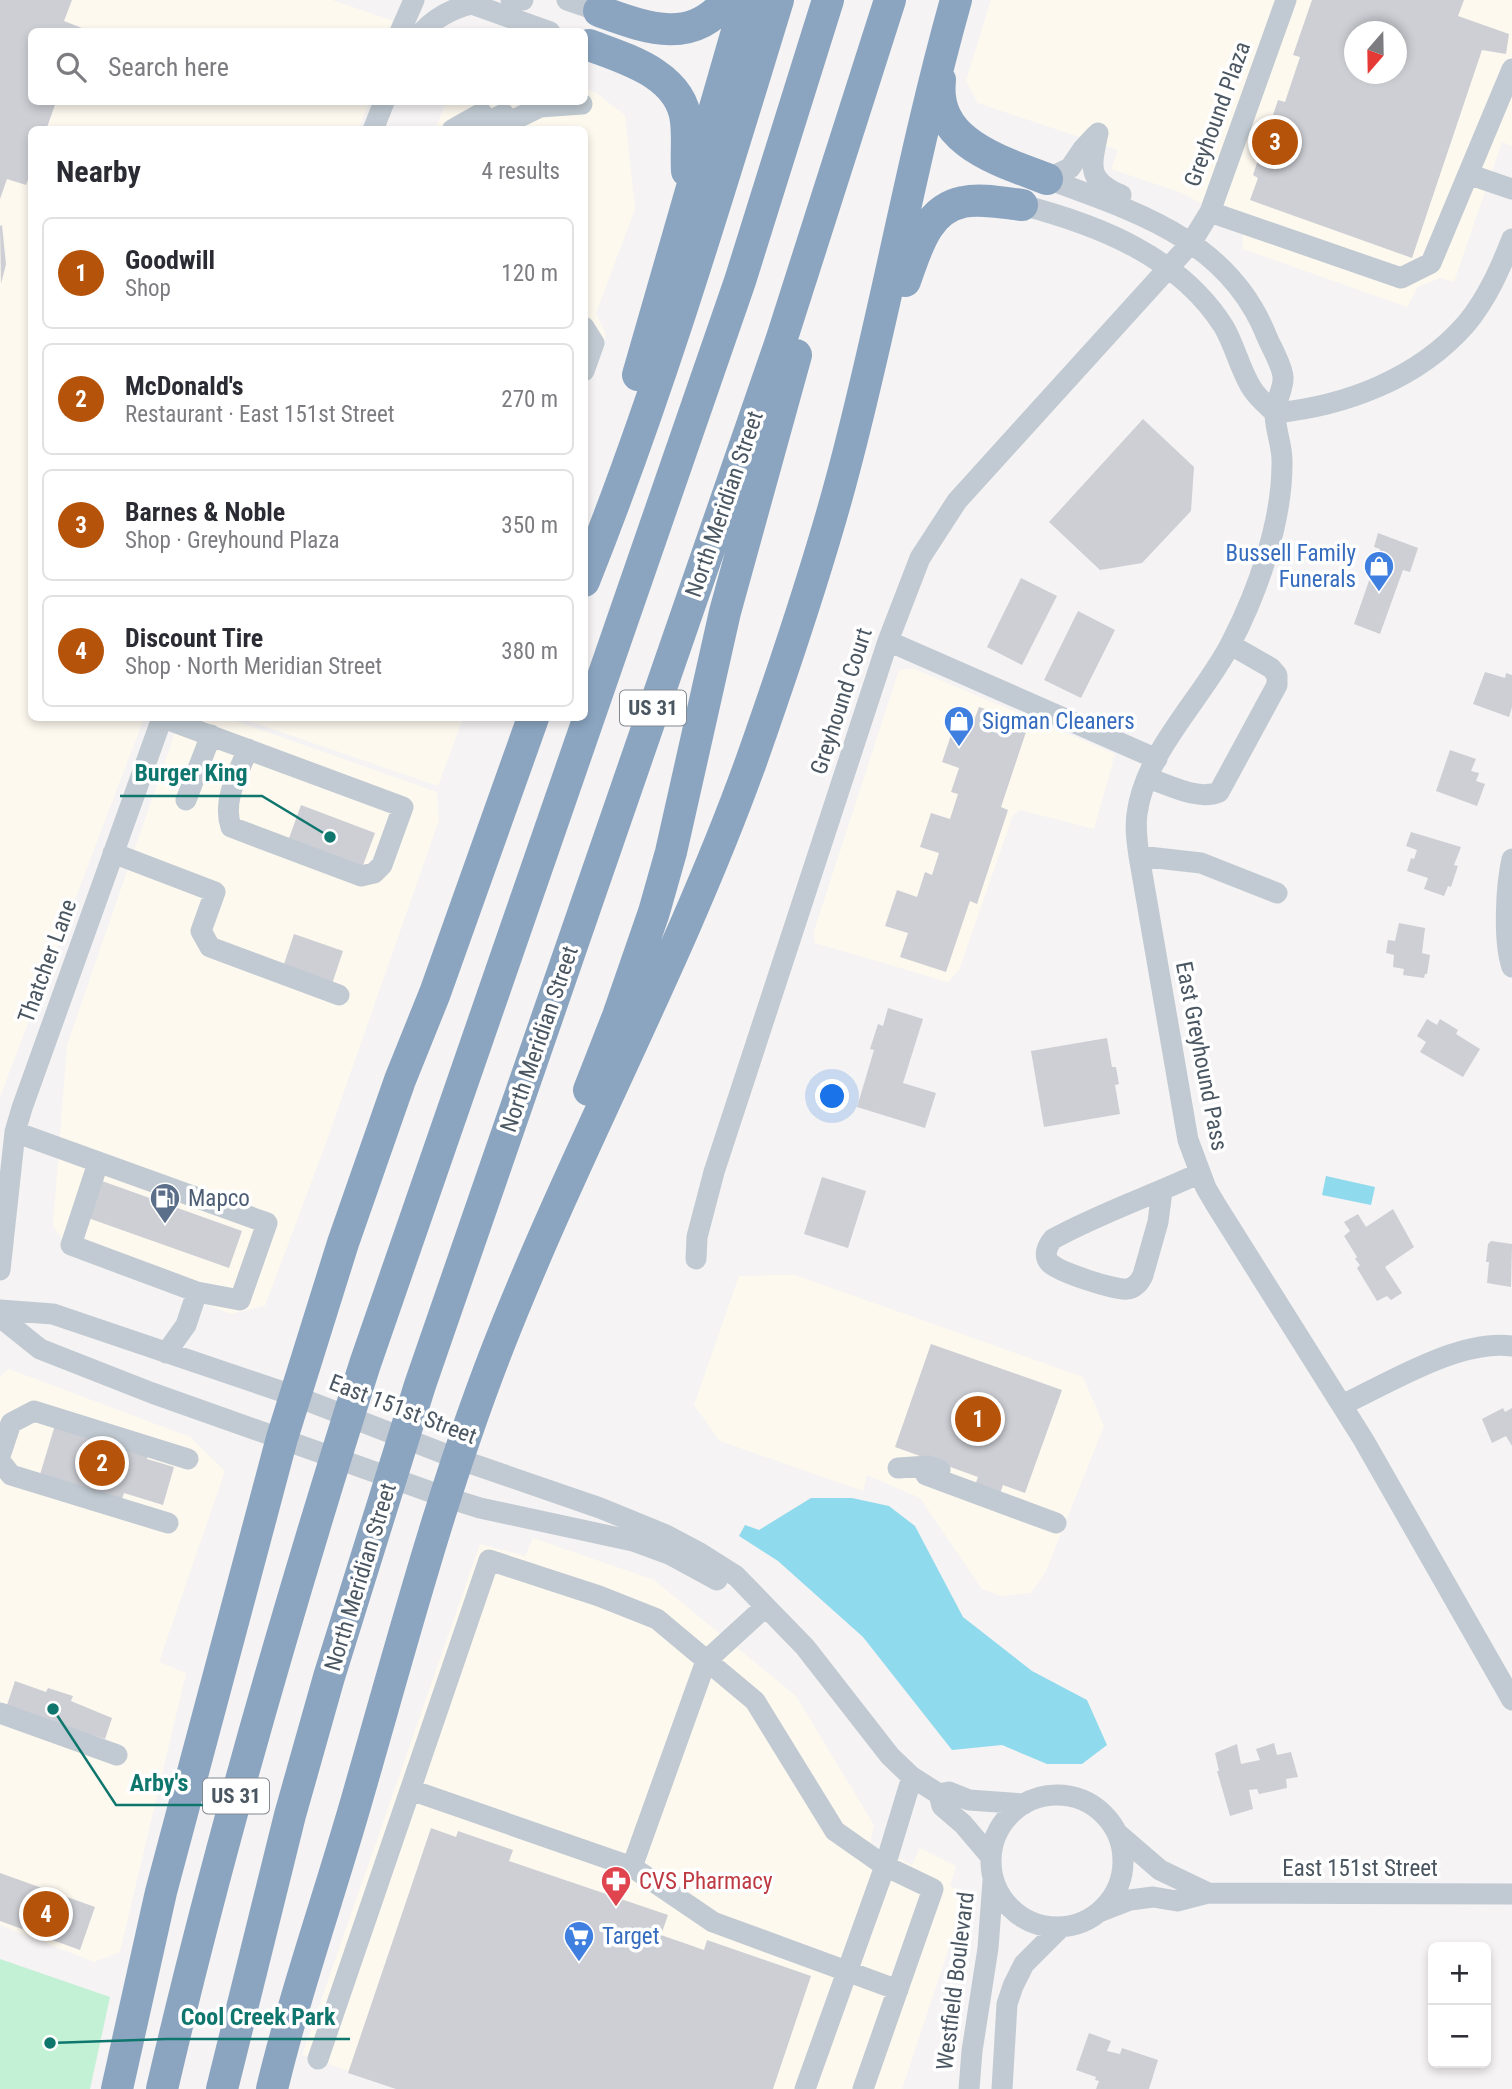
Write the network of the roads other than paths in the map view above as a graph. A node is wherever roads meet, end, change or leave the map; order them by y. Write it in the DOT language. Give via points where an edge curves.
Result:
graph roads {
  1 [pos="414,0"];
  2 [pos="511,0"];
  3 [pos="523,0"];
  4 [pos="567,0"];
  5 [pos="727,0"];
  6 [pos="746,0"];
  7 [pos="778,0"];
  8 [pos="828,0"];
  9 [pos="890,0"];
  10 [pos="1286,0"];
  11 [pos="466,2"];
  12 [pos="599,11"];
  13 [pos="953,11"];
  14 [pos="406,21"];
  15 [pos="539,28"];
  16 [pos="881,30"];
  17 [pos="588,44"];
  18 [pos="1512,69"];
  19 [pos="383,105"];
  20 [pos="479,105"];
  21 [pos="500,105"];
  22 [pos="523,105"];
  23 [pos="554,105"];
  24 [pos="568,105"];
  25 [pos="375,126"];
  26 [pos="459,126"];
  27 [pos="463,126"];
  28 [pos="466,126"];
  29 [pos="501,126"];
  30 [pos="524,126"];
  31 [pos="1468,174"];
  32 [pos="1047,179"];
  33 [pos="1512,188"];
  34 [pos="689,204"];
  35 [pos="1023,205"];
  36 [pos="1210,212"];
  37 [pos="1512,239"];
  38 [pos="1191,243"];
  39 [pos="1167,268"];
  40 [pos="588,333"];
  41 [pos="588,360"];
  42 [pos="858,411"];
  43 [pos="1275,413"];
  44 [pos="588,545"];
  45 [pos="588,571"];
  46 [pos="888,641"];
  47 [pos="1231,645"];
  48 [pos="588,720"];
  49 [pos="161,721"];
  50 [pos="170,721"];
  51 [pos="532,721"];
  52 [pos="588,721"];
  53 [pos="211,736"];
  54 [pos="248,749"];
  55 [pos="1153,768"];
  56 [pos="186,800"];
  57 [pos="113,853"];
  58 [pos="1139,856"];
  59 [pos="1512,859"];
  60 [pos="1278,893"];
  61 [pos="1512,967"];
  62 [pos="339,995"];
  63 [pos="15,1132"];
  64 [pos="98,1163"];
  65 [pos="1200,1173"];
  66 [pos="1163,1191"];
  67 [pos="534,1257"];
  68 [pos="696,1259"];
  69 [pos="0,1270"];
  70 [pos="197,1292"];
  71 [pos="0,1310"];
  72 [pos="0,1317"];
  73 [pos="1512,1346"];
  74 [pos="166,1353"];
  75 [pos="295,1396"];
  76 [pos="1342,1405"];
  77 [pos="282,1438"];
  78 [pos="0,1458"];
  79 [pos="188,1459"];
  80 [pos="458,1459"];
  81 [pos="898,1468"];
  82 [pos="926,1475"];
  83 [pos="445,1497"];
  84 [pos="1016,1507"];
  85 [pos="168,1523"];
  86 [pos="1056,1523"];
  87 [pos="765,1607"];
  88 [pos="706,1661"];
  89 [pos="1512,1700"];
  90 [pos="0,1713"];
  91 [pos="117,1755"];
  92 [pos="912,1777"];
  93 [pos="411,1790"];
  94 [pos="939,1794"];
  95 [pos="1024,1804"];
  96 [pos="1117,1832"];
  97 [pos="991,1857"];
  98 [pos="885,1866"];
  99 [pos="632,1867"];
  100 [pos="993,1879"];
  101 [pos="1208,1893"];
  102 [pos="1512,1894"];
  103 [pos="1099,1912"];
  104 [pos="1061,1927"];
  105 [pos="847,1971"];
  106 [pos="898,1990"];
  107 [pos="318,2059"];
  108 [pos="117,2089"];
  109 [pos="162,2089"];
  110 [pos="222,2089"];
  111 [pos="272,2089"];
  112 [pos="805,2089"];
  113 [pos="863,2089"];
  114 [pos="969,2089"];
  115 [pos="1002,2089"];
  1 -- 14 [label="street"];
  2 -- 3 [label="street"];
  4 -- 12 [label="street"];
  5 -- 12 [label="highway" via="705,21 674,29 646,27"];
  6 -- 34 [label="highway"];
  7 -- 45 [label="highway" via="661,374"];
  8 -- 48 [label="highway, US 31" via="740,281"];
  9 -- 16 [label="highway, North Meridian Street / US 31"];
  10 -- 36 [label="street, Greyhound Plaza"];
  11 -- 14 [label="street" via="443,14"];
  11 -- 15 [label="street"];
  13 -- 32 [label="highway" via="940,84 943,109 960,137 977,150"];
  13 -- 42 [label="highway"];
  16 -- 67 [label="highway" via="725,612 671,852"];
  16 -- 110 [label="highway, North Meridian Street / US 31" via="780,341 420,1385 290,1815"];
  17 -- 34 [label="highway" via="652,72 678,97 686,119"];
  18 -- 31 [label="street"];
  19 -- 25 [label="street"];
  20 -- 26 [label="street" via="461,114"];
  21 -- 27 [label="street"];
  22 -- 28 [label="street"];
  23 -- 29 [label="street"];
  24 -- 30 [label="street"];
  31 -- 33 [label="street"];
  31 -- 36 [label="street" via="1431,263 1401,278"];
  32 -- 38 [label="street, East Greyhound Pass" via="1148,218"];
  32 -- 38 [label="street" via="1070,168 1098,133 1094,176 1103,187 1153,208"];
  34 -- 44 [label="highway"];
  35 -- 39 [label="street" via="1099,229"];
  35 -- 42 [label="highway" via="964,201 930,222"];
  36 -- 38 [label="street, Greyhound Plaza"];
  37 -- 43 [label="street" via="1488,292 1446,344 1383,385 1349,399"];
  38 -- 39 [label="street, Greyhound Court"];
  38 -- 43 [label="street, East Greyhound Pass" via="1229,276 1264,328 1283,377"];
  39 -- 43 [label="street" via="1206,303 1237,352 1252,389"];
  39 -- 46 [label="street, Greyhound Court" via="957,501 920,558"];
  40 -- 41 [label="street" via="594,343"];
  42 -- 67 [label="highway" via="817,564 726,829 670,963"];
  43 -- 47 [label="street, East Greyhound Pass" via="1282,463 1274,527"];
  46 -- 55 [label="street"];
  46 -- 68 [label="street, Greyhound Court" via="714,1172 699,1226"];
  47 -- 55 [label="street, East Greyhound Pass"];
  47 -- 55 [label="street" via="1271,668 1277,685 1219,792 1200,795"];
  49 -- 57 [label="street, Thatcher Lane"];
  50 -- 53 [label="street"];
  51 -- 75 [label="highway" via="343,1243"];
  52 -- 109 [label="highway, US 31" via="320,1507 211,1888"];
  53 -- 54 [label="street"];
  53 -- 56 [label="street"];
  54 -- 54 [label="street" via="403,807 382,865 361,876 231,827 229,800"];
  55 -- 58 [label="street, East Greyhound Pass" via="1137,814"];
  57 -- 62 [label="street" via="215,892 201,932 210,947"];
  57 -- 63 [label="street, Thatcher Lane"];
  58 -- 60 [label="street" via="1200,863"];
  58 -- 65 [label="street, East Greyhound Pass" via="1188,1140"];
  59 -- 61 [label="street" via="1507,878"];
  63 -- 64 [label="street"];
  63 -- 69 [label="street, Thatcher Lane"];
  64 -- 70 [label="street" via="71,1245"];
  64 -- 70 [label="street" via="267,1223 240,1300"];
  65 -- 66 [label="street"];
  65 -- 76 [label="street, East Greyhound Pass" via="1227,1224"];
  66 -- 66 [label="street" via="1053,1239 1046,1250 1047,1259 1067,1272 1120,1289 1134,1287 1143,1275"];
  67 -- 80 [label="highway"];
  70 -- 74 [label="street" via="186,1325"];
  71 -- 74 [label="street, East 151st Street" via="53,1314"];
  72 -- 77 [label="street, East 151st Street" via="40,1349"];
  73 -- 76 [label="street" via="1468,1349 1441,1358"];
  74 -- 75 [label="street, East 151st Street"];
  75 -- 77 [label="highway"];
  75 -- 80 [label="street, East 151st Street"];
  76 -- 89 [label="street, East Greyhound Pass"];
  77 -- 83 [label="street, East 151st Street"];
  77 -- 108 [label="highway" via="161,1892"];
  78 -- 79 [label="street" via="11,1423 34,1411"];
  78 -- 85 [label="street" via="11,1475"];
  80 -- 83 [label="highway"];
  80 -- 87 [label="street, East 151st Street" via="666,1535 736,1576"];
  81 -- 84 [label="street" via="929,1466 1004,1493"];
  82 -- 84 [label="street"];
  83 -- 87 [label="street, East 151st Street" via="647,1545"];
  83 -- 111 [label="highway"];
  84 -- 86 [label="street"];
  87 -- 88 [label="street"];
  87 -- 92 [label="street, East 151st Street" via="805,1647 890,1756"];
  88 -- 93 [label="street" via="657,1619 489,1560"];
  88 -- 98 [label="street" via="755,1701 835,1830"];
  88 -- 99 [label="street"];
  90 -- 91 [label="street"];
  92 -- 94 [label="street, East 151st Street"];
  92 -- 98 [label="street"];
  93 -- 99 [label="street"];
  93 -- 107 [label="street"];
  94 -- 95 [label="street, East 151st Street" via="949,1792 983,1803"];
  94 -- 97 [label="street, East 151st Street" via="942,1806"];
  95 -- 96 [label="street" via="1044,1796 1087,1802"];
  95 -- 97 [label="street" via="1007,1818"];
  96 -- 101 [label="street, East 151st Street" via="1160,1870"];
  96 -- 103 [label="street" via="1123,1853 1122,1875 1114,1896"];
  97 -- 100 [label="street"];
  98 -- 105 [label="street"];
  98 -- 106 [label="street" via="933,1889"];
  99 -- 105 [label="street" via="713,1922"];
  100 -- 104 [label="street" via="1003,1899 1019,1914 1039,1924"];
  100 -- 114 [label="street, Westfield Boulevard"];
  101 -- 102 [label="street, East 151st Street"];
  101 -- 103 [label="street, East 151st Street" via="1177,1901 1130,1900"];
  103 -- 104 [label="street"];
  104 -- 115 [label="street" via="1024,1964 1013,1986 1007,2004"];
  105 -- 106 [label="street"];
  105 -- 112 [label="street"];
  106 -- 113 [label="street"];
}
